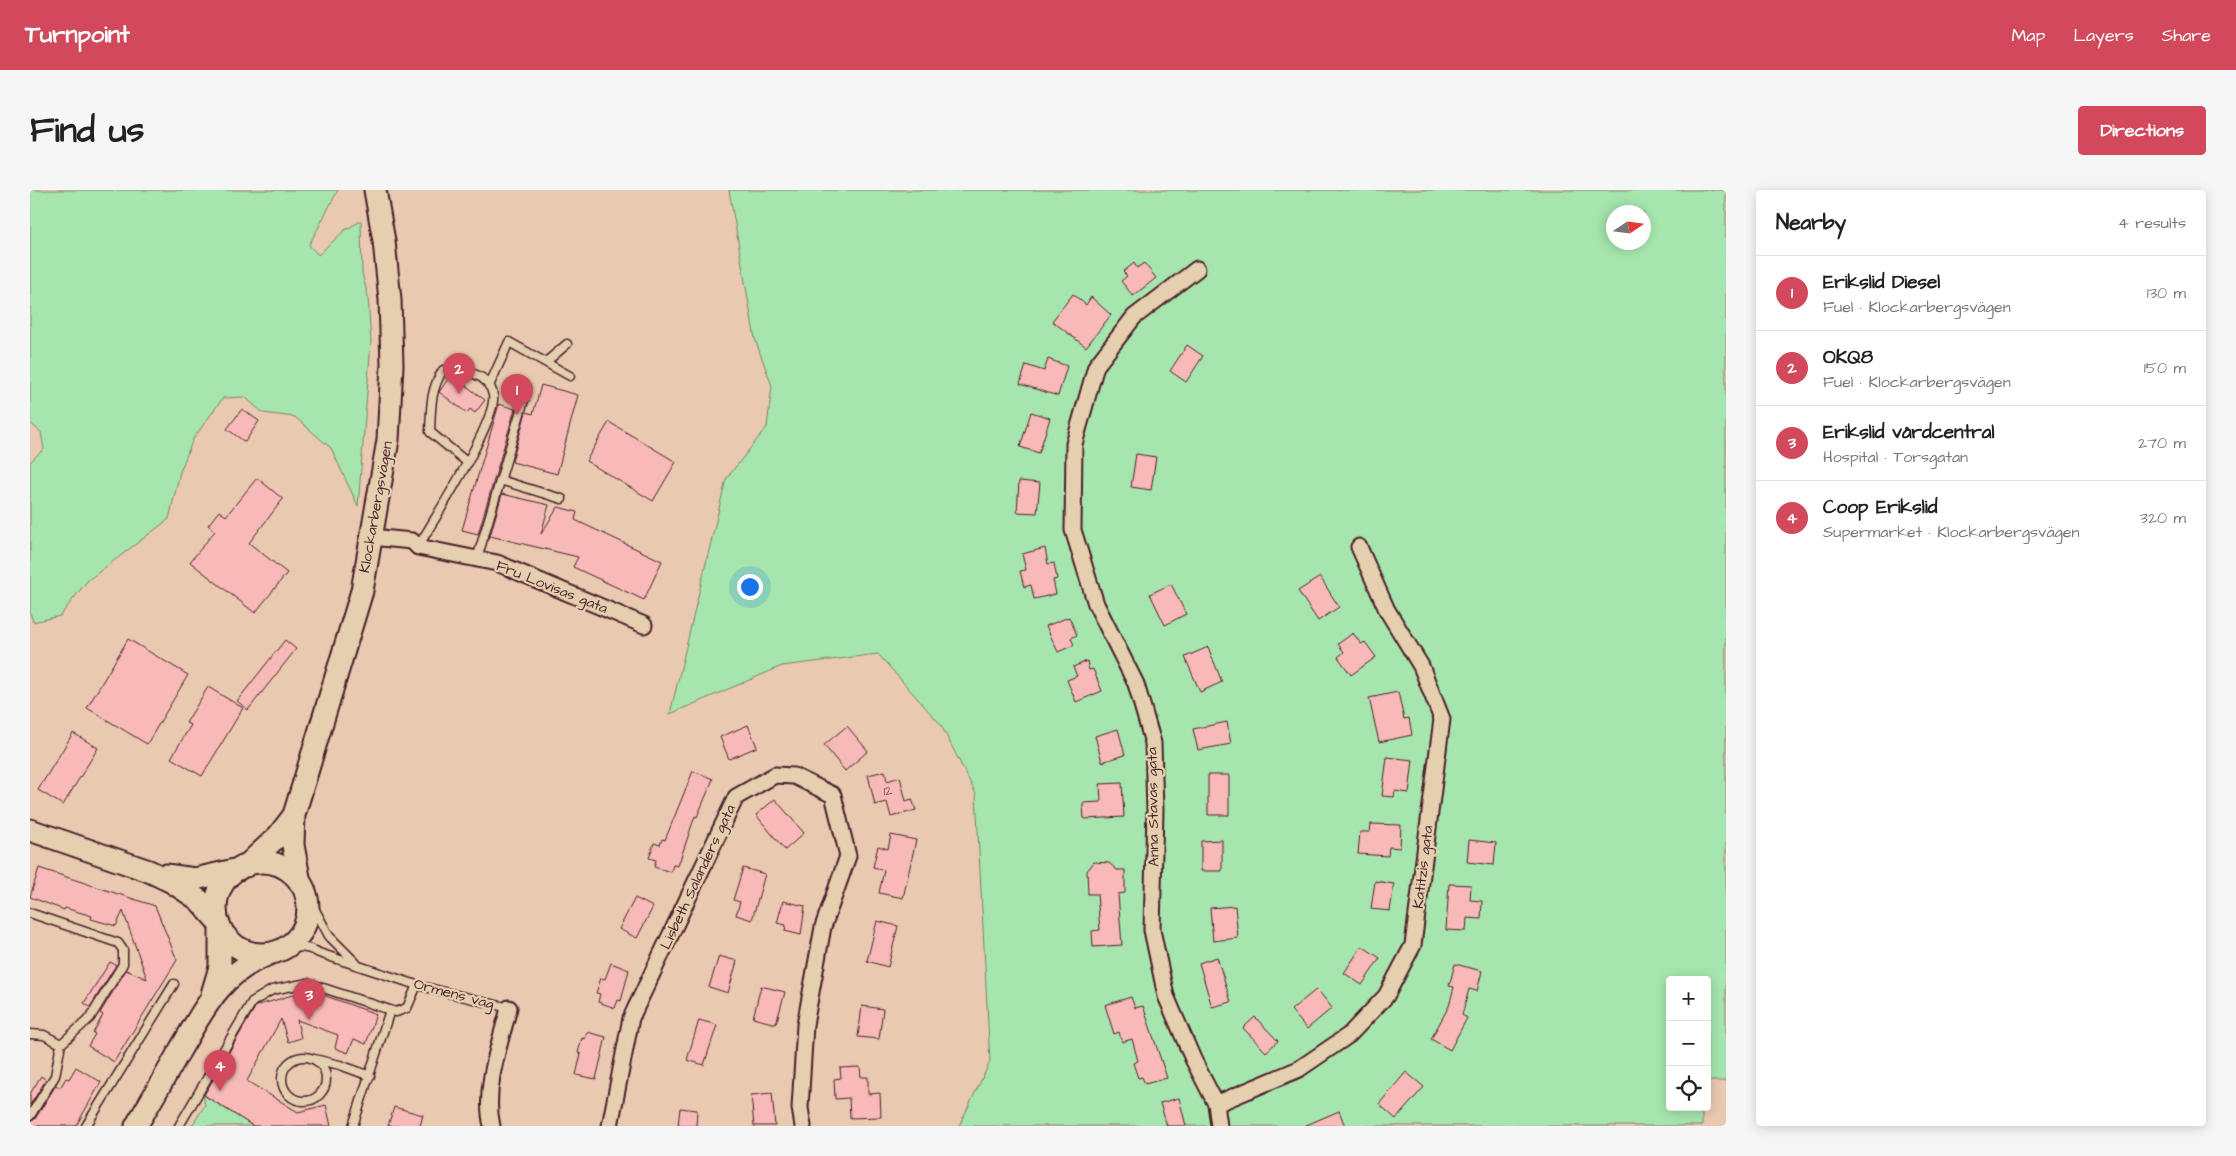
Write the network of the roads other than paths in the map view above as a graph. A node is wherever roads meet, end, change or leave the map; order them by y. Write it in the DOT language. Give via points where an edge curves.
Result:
graph roads {
  1 [pos="376,193"];
  2 [pos="1197,269"];
  3 [pos="567,344"];
  4 [pos="546,362"];
  5 [pos="570,376"];
  6 [pos="489,386"];
  7 [pos="524,400"];
  8 [pos="468,463"];
  9 [pos="500,480"];
  10 [pos="562,499"];
  11 [pos="371,537"];
  12 [pos="418,547"];
  13 [pos="1359,547"];
  14 [pos="477,559"];
  15 [pos="644,625"];
  16 [pos="294,815"];
  17 [pos="30,830"];
  18 [pos="243,867"];
  19 [pos="148,871"];
  20 [pos="301,885"];
  21 [pos="30,912"];
  22 [pos="219,924"];
  23 [pos="276,951"];
  24 [pos="358,964"];
  25 [pos="174,984"];
  26 [pos="417,985"];
  27 [pos="212,996"];
  28 [pos="510,1008"];
  29 [pos="390,1010"];
  30 [pos="30,1034"];
  31 [pos="60,1044"];
  32 [pos="312,1059"];
  33 [pos="370,1076"];
  34 [pos="1216,1104"];
  35 [pos="30,1116"];
  36 [pos="86,1126"];
  37 [pos="136,1126"];
  38 [pos="179,1126"];
  39 [pos="353,1126"];
  40 [pos="492,1126"];
  41 [pos="610,1126"];
  42 [pos="803,1126"];
  43 [pos="1219,1126"];
  1 -- 11 [label="main road, Klockarbergsvägen" via="390,300 392,365 388,440"];
  2 -- 34 [label="street, Anna Stavas gata" via="1134,317 1096,366 1074,444 1073,530 1096,604 1136,684 1153,743 1156,810 1152,930 1166,996"];
  3 -- 4 [label="lane"];
  4 -- 5 [label="lane"];
  4 -- 6 [label="lane" via="508,342"];
  6 -- 8 [label="lane" via="494,397 484,430"];
  6 -- 8 [label="lane" via="483,378 466,371 443,370 431,398 430,432"];
  7 -- 9 [label="lane"];
  8 -- 12 [label="lane"];
  9 -- 10 [label="lane"];
  9 -- 14 [label="lane"];
  11 -- 12 [label="street, Fru Lovisas gata" via="412,541"];
  11 -- 16 [label="main road, Klockarbergsvägen" via="362,591"];
  12 -- 14 [label="street, Fru Lovisas gata"];
  13 -- 34 [label="street, Katitzis gata" via="1387,610 1422,666 1442,719 1413,945 1386,996 1349,1035 1299,1069"];
  14 -- 15 [label="street, Fru Lovisas gata" via="497,563"];
  16 -- 18 [label="main road, Klockarbergsvägen" via="278,836"];
  16 -- 20 [label="main road, Klockarbergsvägen" via="293,845"];
  17 -- 19 [label="main road"];
  18 -- 19 [label="main road" via="195,878"];
  18 -- 20 [label="main road" via="268,863 280,866 293,874"];
  18 -- 22 [label="main road" via="226,880 218,895 216,911"];
  19 -- 22 [label="main road" via="189,892"];
  20 -- 23 [label="main road" via="307,901 307,918 301,933"];
  20 -- 24 [label="lane" via="329,936"];
  21 -- 31 [label="lane" via="118,942 123,950 123,964 90,1018"];
  22 -- 23 [label="main road" via="228,939 241,949 252,953"];
  22 -- 27 [label="main road" via="220,967"];
  23 -- 24 [label="lane, Ormens väg" via="305,947"];
  23 -- 27 [label="main road" via="253,960 232,975"];
  24 -- 26 [label="lane, Ormens väg"];
  25 -- 36 [label="lane"];
  26 -- 28 [label="lane, Ormens väg"];
  26 -- 29 [label="lane" via="407,1008 396,1012"];
  27 -- 37 [label="main road"];
  28 -- 40 [label="street, Ormens väg" via="492,1074"];
  29 -- 33 [label="lane"];
  29 -- 38 [label="lane" via="308,983 272,990 252,1002"];
  30 -- 31 [label="lane" via="44,1035"];
  31 -- 35 [label="lane" via="54,1076"];
  32 -- 32 [label="lane" via="299,1058 284,1069 282,1083 294,1099 311,1100 323,1088 323,1070"];
  32 -- 33 [label="lane"];
  33 -- 39 [label="lane"];
  34 -- 43 [label="street, Anna Stavas gata"];
  41 -- 42 [label="street, Lisbeth Salanders gata" via="631,1018 736,797 774,775 794,776 833,795 848,856 823,927 805,1025 800,1108"];
}
